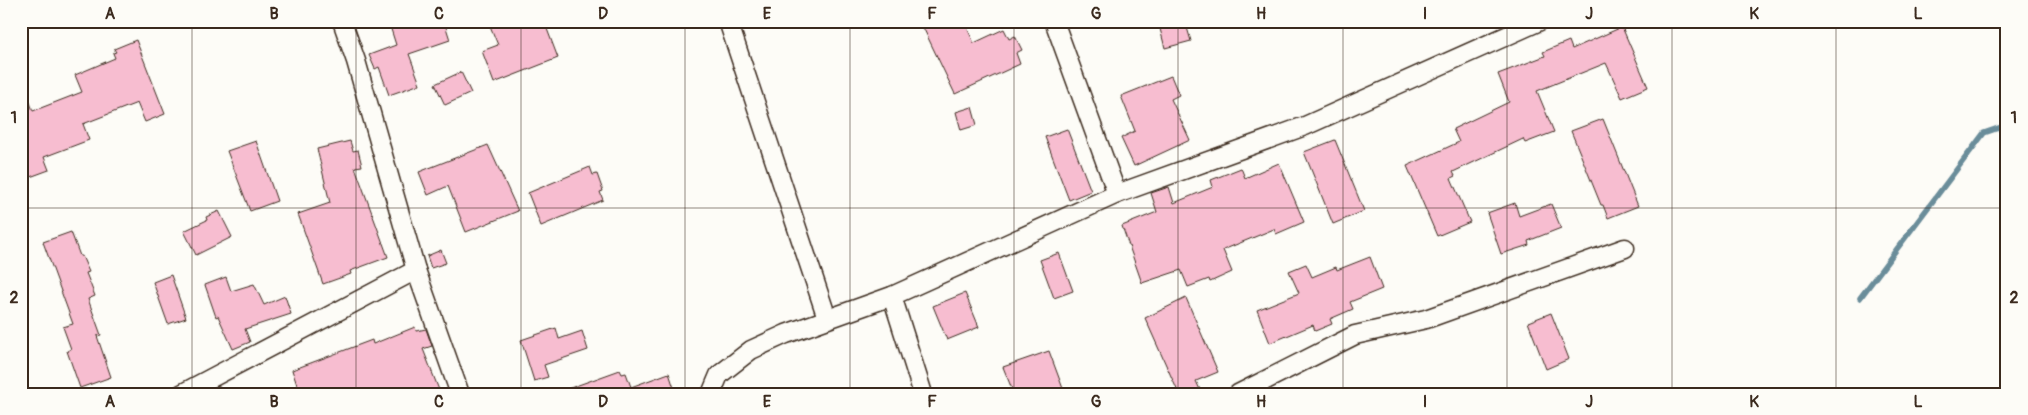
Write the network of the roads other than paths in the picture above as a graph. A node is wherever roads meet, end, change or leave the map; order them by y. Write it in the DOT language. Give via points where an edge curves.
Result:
graph roads {
  1 [pos="342,21"];
  2 [pos="728,21"];
  3 [pos="1054,21"];
  4 [pos="1533,23"];
  5 [pos="1117,194"];
  6 [pos="1625,248"];
  7 [pos="416,270"];
  8 [pos="892,296"];
  9 [pos="826,318"];
  10 [pos="181,394"];
  11 [pos="460,394"];
  12 [pos="711,394"];
  13 [pos="923,394"];
  14 [pos="1238,394"];
  1 -- 7 [label="street"];
  2 -- 9 [label="street"];
  3 -- 5 [label="street"];
  4 -- 5 [label="street" via="1305,126"];
  5 -- 8 [label="street"];
  6 -- 14 [label="street" via="1426,318 1355,335"];
  7 -- 10 [label="street"];
  7 -- 11 [label="street"];
  8 -- 9 [label="street"];
  8 -- 13 [label="street"];
  9 -- 12 [label="street" via="751,350 719,375"];
}
